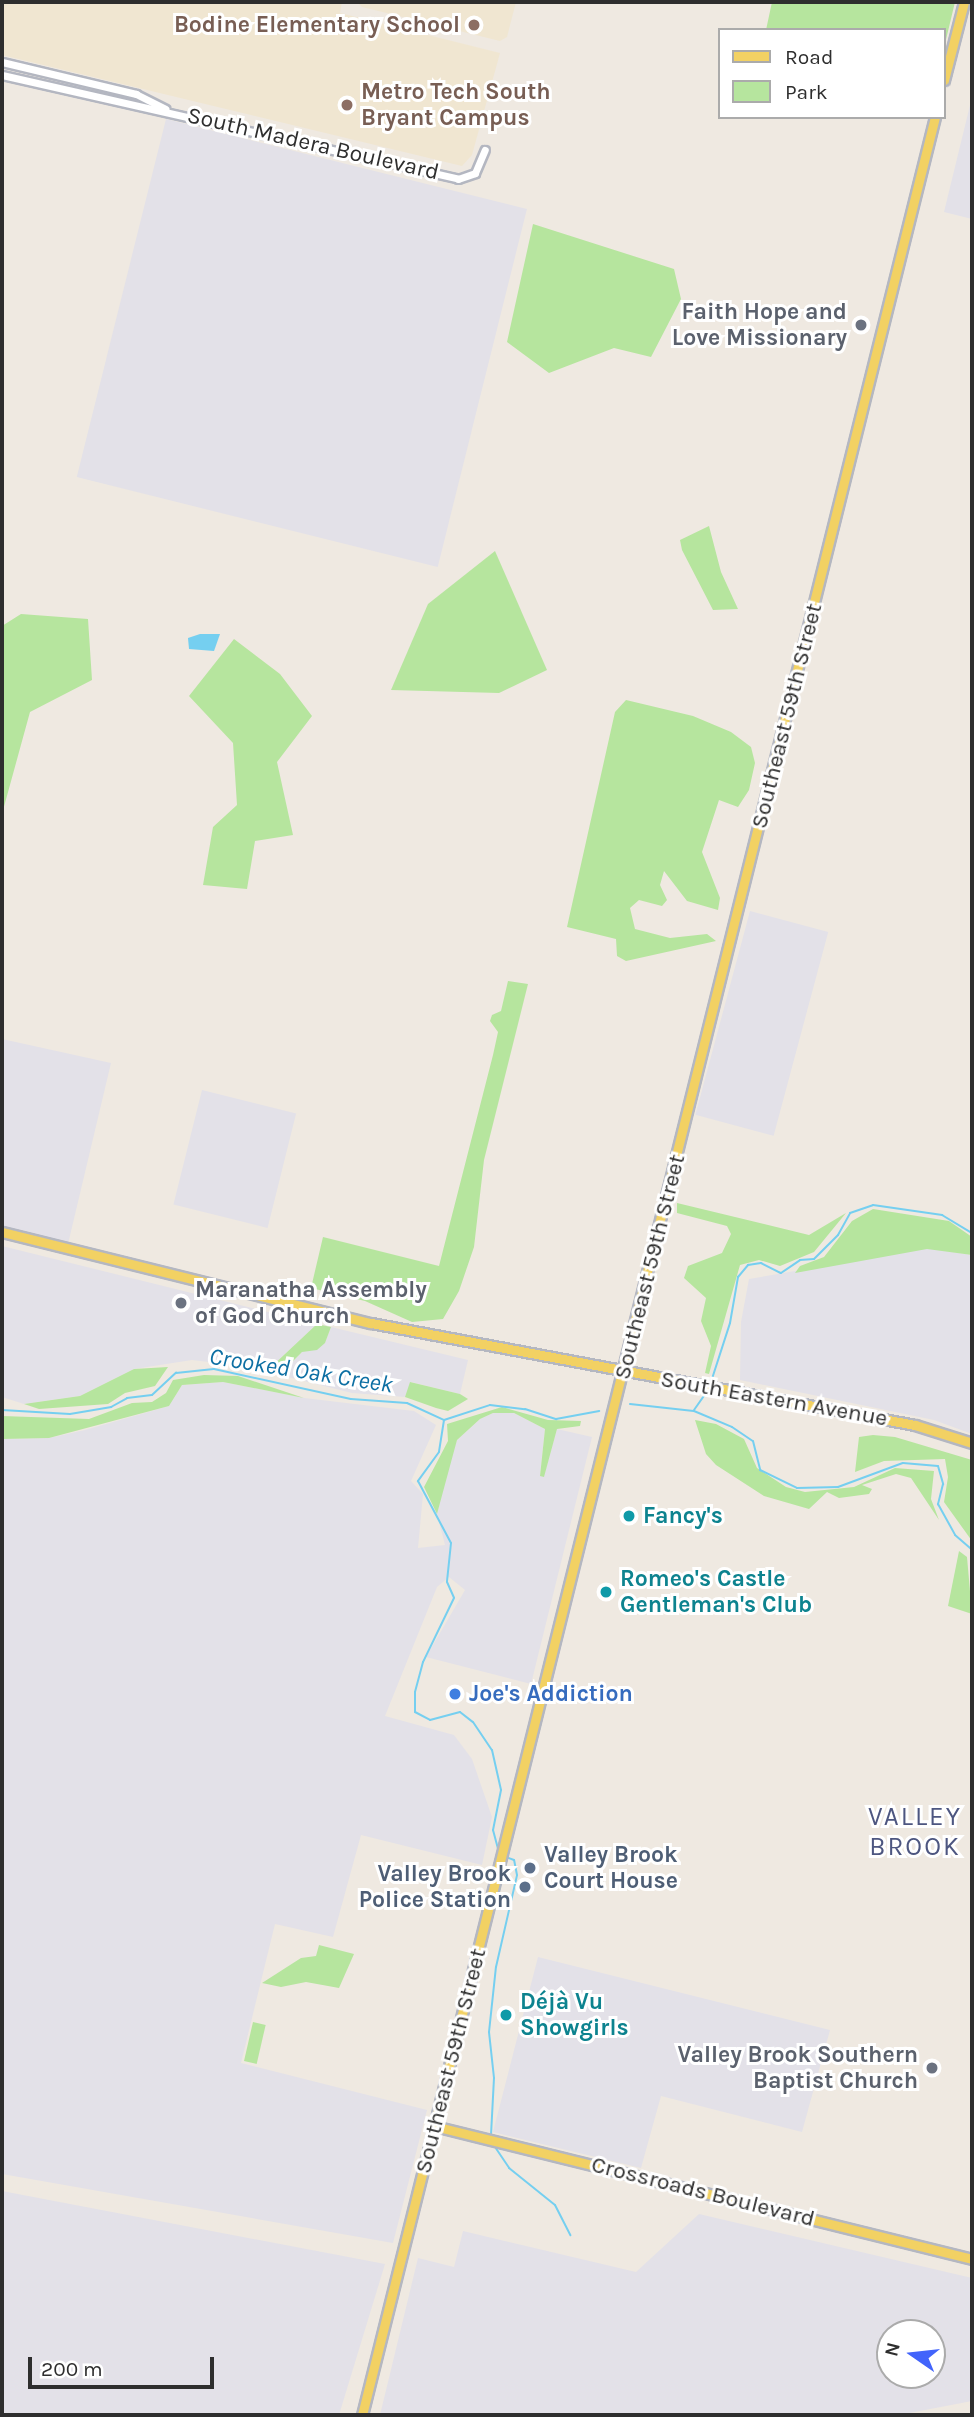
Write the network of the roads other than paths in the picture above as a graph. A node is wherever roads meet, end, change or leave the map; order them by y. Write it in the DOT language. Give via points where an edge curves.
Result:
graph roads {
  1 [pos="964,2"];
  2 [pos="2,62"];
  3 [pos="946,72"];
  4 [pos="2,75"];
  5 [pos="165,109"];
  6 [pos="935,119"];
  7 [pos="485,150"];
  8 [pos="2,1232"];
  9 [pos="624,1373"];
  10 [pos="972,1443"];
  11 [pos="434,2126"];
  12 [pos="972,2259"];
  13 [pos="362,2415"];
  1 -- 3 [label="main road"];
  2 -- 5 [label="street, South Madera Boulevard" via="136,94"];
  4 -- 5 [label="street, South Madera Boulevard" via="125,105"];
  5 -- 7 [label="street, South Madera Boulevard" via="458,179 475,173"];
  6 -- 9 [label="main road, Southeast 59th Street"];
  8 -- 9 [label="main road, South Eastern Avenue" via="372,1323"];
  9 -- 10 [label="main road, South Eastern Avenue" via="915,1424"];
  9 -- 11 [label="main road, Southeast 59th Street"];
  11 -- 12 [label="main road, Crossroads Boulevard"];
  11 -- 13 [label="main road, Southeast 59th Street"];
}
